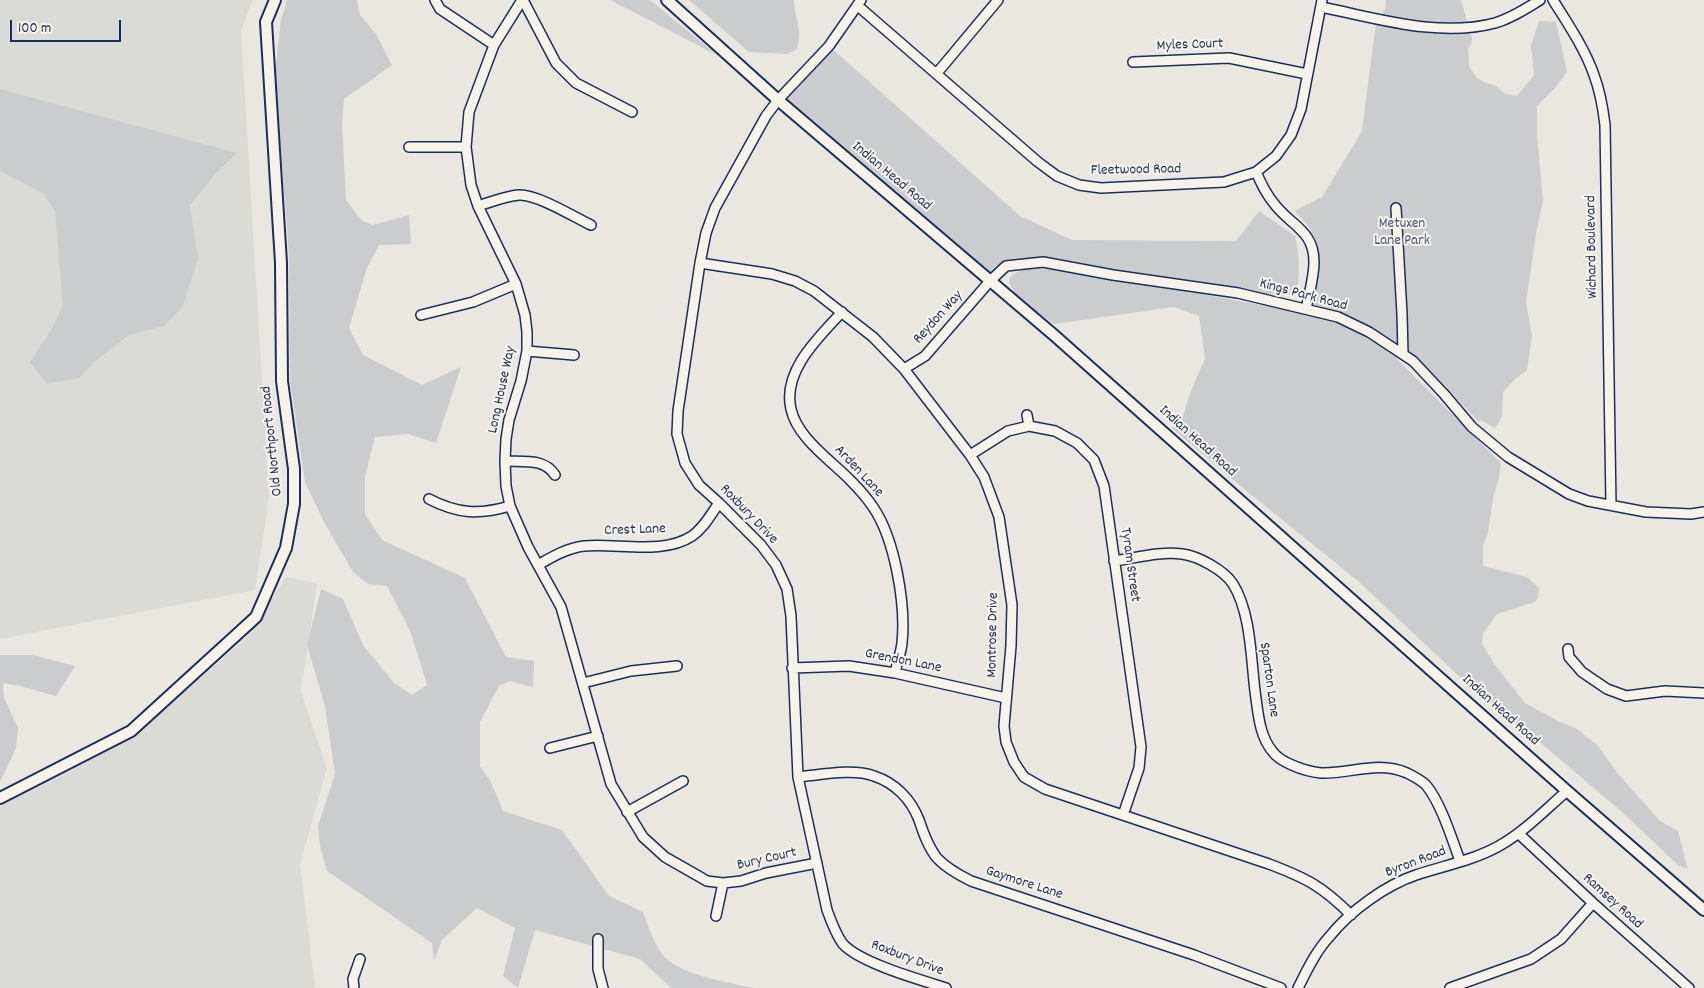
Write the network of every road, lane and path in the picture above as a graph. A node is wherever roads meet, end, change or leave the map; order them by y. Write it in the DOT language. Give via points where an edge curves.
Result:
graph roads {
  1 [pos="275,0"];
  2 [pos="435,0"];
  3 [pos="522,0"];
  4 [pos="667,0"];
  5 [pos="998,0"];
  6 [pos="1540,0"];
  7 [pos="1553,0"];
  8 [pos="859,3"];
  9 [pos="1322,3"];
  10 [pos="494,45"];
  11 [pos="1133,62"];
  12 [pos="936,72"];
  13 [pos="1307,74"];
  14 [pos="778,100"];
  15 [pos="632,112"];
  16 [pos="409,147"];
  17 [pos="466,147"];
  18 [pos="1256,172"];
  19 [pos="478,206"];
  20 [pos="1396,208"];
  21 [pos="591,225"];
  22 [pos="700,262"];
  23 [pos="990,281"];
  24 [pos="516,284"];
  25 [pos="1306,309"];
  26 [pos="842,312"];
  27 [pos="421,315"];
  28 [pos="527,351"];
  29 [pos="1403,354"];
  30 [pos="574,355"];
  31 [pos="904,369"];
  32 [pos="1027,415"];
  33 [pos="1029,426"];
  34 [pos="970,454"];
  35 [pos="505,461"];
  36 [pos="555,475"];
  37 [pos="429,499"];
  38 [pos="719,504"];
  39 [pos="1612,505"];
  40 [pos="510,506"];
  41 [pos="1704,512"];
  42 [pos="1114,561"];
  43 [pos="538,565"];
  44 [pos="1568,649"];
  45 [pos="676,666"];
  46 [pos="792,668"];
  47 [pos="895,673"];
  48 [pos="584,683"];
  49 [pos="1704,693"];
  50 [pos="1006,698"];
  51 [pos="598,736"];
  52 [pos="550,748"];
  53 [pos="798,777"];
  54 [pos="684,781"];
  55 [pos="1567,791"];
  56 [pos="0,798"];
  57 [pos="627,812"];
  58 [pos="1123,815"];
  59 [pos="1518,834"];
  60 [pos="1460,861"];
  61 [pos="817,863"];
  62 [pos="723,883"];
  63 [pos="1593,903"];
  64 [pos="1704,910"];
  65 [pos="1351,915"];
  66 [pos="716,916"];
  67 [pos="598,939"];
  68 [pos="360,959"];
  69 [pos="354,988"];
  70 [pos="603,988"];
  71 [pos="946,988"];
  72 [pos="1281,988"];
  73 [pos="1298,988"];
  74 [pos="1450,988"];
  75 [pos="1690,988"];
  1 -- 56 [label="main road, Old Northport Road" via="266,22 281,263 282,380 294,469 294,504 286,548 256,617 131,731"];
  2 -- 10 [label="street" via="440,9"];
  3 -- 10 [label="street, Long House Way"];
  3 -- 15 [label="street" via="556,63 576,83"];
  4 -- 14 [label="main road, Indian Head Road"];
  5 -- 12 [label="street"];
  6 -- 9 [label="street" via="1520,13 1496,22 1452,28 1427,28"];
  7 -- 39 [label="street, Wichard Boulevard" via="1594,75 1605,125"];
  8 -- 12 [label="street, Fleetwood Road"];
  8 -- 14 [label="street, Roxbury Drive" via="829,46"];
  9 -- 13 [label="street, Fleetwood Road"];
  10 -- 17 [label="street, Long House Way" via="469,112"];
  11 -- 13 [label="street, Myles Court" via="1229,58"];
  12 -- 18 [label="street, Fleetwood Road" via="1038,162 1057,176 1079,185 1101,188 1224,182"];
  13 -- 18 [label="street, Fleetwood Road" via="1301,109 1291,135 1276,156"];
  14 -- 22 [label="street, Roxbury Drive" via="715,208"];
  14 -- 23 [label="main road, Indian Head Road"];
  16 -- 17 [label="street"];
  17 -- 19 [label="street, Long House Way" via="471,185"];
  18 -- 25 [label="street" via="1277,208 1299,226 1312,244 1314,262"];
  19 -- 21 [label="street" via="521,195 537,199"];
  19 -- 24 [label="street, Long House Way"];
  20 -- 29 [label="street"];
  22 -- 26 [label="street, Montrose Drive" via="795,281"];
  22 -- 38 [label="street, Roxbury Drive" via="677,434 685,462 699,486"];
  23 -- 25 [label="street, Kings Park Road" via="1006,266 1043,262 1238,293"];
  23 -- 31 [label="street, Reydon Way" via="925,356"];
  23 -- 55 [label="main road, Indian Head Road"];
  24 -- 27 [label="street" via="473,302"];
  24 -- 28 [label="street, Long House Way" via="525,315"];
  25 -- 29 [label="street, Kings Park Road" via="1354,324"];
  26 -- 31 [label="street, Montrose Drive" via="873,337"];
  26 -- 47 [label="street, Arden Lane" via="796,370 790,409 799,428 874,508 887,535 903,618 902,645"];
  28 -- 30 [label="street"];
  28 -- 35 [label="street, Long House Way" via="509,420"];
  29 -- 39 [label="street, Kings Park Road" via="1438,387 1472,428 1508,457 1569,494"];
  31 -- 34 [label="street, Montrose Drive"];
  32 -- 33 [label="street"];
  33 -- 34 [label="street, Tyram Street" via="1008,431"];
  33 -- 42 [label="street, Tyram Street" via="1055,431 1077,442 1094,460 1104,486"];
  34 -- 50 [label="street, Montrose Drive" via="984,477 999,517 1012,605"];
  35 -- 36 [label="street" via="542,463"];
  35 -- 40 [label="street, Long House Way"];
  37 -- 40 [label="street" via="446,508 470,513"];
  38 -- 43 [label="street, Crest Lane" via="693,536 677,543 582,546"];
  38 -- 46 [label="street, Roxbury Drive" via="761,545 776,565 787,590"];
  39 -- 41 [label="street, Kings Park Road" via="1646,512"];
  40 -- 43 [label="street, Long House Way"];
  42 -- 58 [label="street, Tyram Street" via="1140,747 1140,768"];
  42 -- 60 [label="street, Sparton Lane" via="1181,554 1201,559 1233,583 1246,621 1258,717 1263,736 1273,753 1302,770 1321,773 1379,767 1396,768 1411,775 1425,785 1435,801"];
  43 -- 48 [label="street, Long House Way" via="561,607"];
  44 -- 49 [label="street" via="1569,657 1582,672 1616,693 1626,696 1665,691"];
  45 -- 48 [label="street" via="631,671"];
  46 -- 47 [label="street, Grendon Lane" via="848,666"];
  46 -- 53 [label="street, Roxbury Drive"];
  47 -- 50 [label="street, Grendon Lane"];
  48 -- 51 [label="street, Long House Way"];
  50 -- 58 [label="street, Montrose Drive" via="1006,742 1024,777 1045,789"];
  51 -- 52 [label="street"];
  51 -- 57 [label="street, Long House Way" via="611,784"];
  53 -- 61 [label="street, Roxbury Drive"];
  53 -- 72 [label="street, Gaymore Lane" via="853,773 873,776 893,786 909,800 936,857 953,872"];
  54 -- 57 [label="street"];
  55 -- 59 [label="street, Byron Road"];
  55 -- 64 [label="main road, Indian Head Road"];
  57 -- 62 [label="street, Long House Way" via="642,836 665,857 707,881"];
  58 -- 65 [label="street, Montrose Drive" via="1303,877 1333,897"];
  59 -- 60 [label="street, Byron Road" via="1498,847"];
  59 -- 63 [label="street, Ramsey Road"];
  60 -- 65 [label="street, Byron Road" via="1413,876 1381,892"];
  61 -- 62 [label="street, Bury Court"];
  61 -- 71 [label="street, Roxbury Drive" via="827,910 844,945 883,967"];
  62 -- 66 [label="street"];
  63 -- 74 [label="street" via="1561,939 1531,959"];
  63 -- 75 [label="street, Ramsey Road"];
  65 -- 73 [label="street, Byron Road" via="1329,936"];
  67 -- 70 [label="street" via="598,969"];
  68 -- 69 [label="street" via="353,979"];
}
